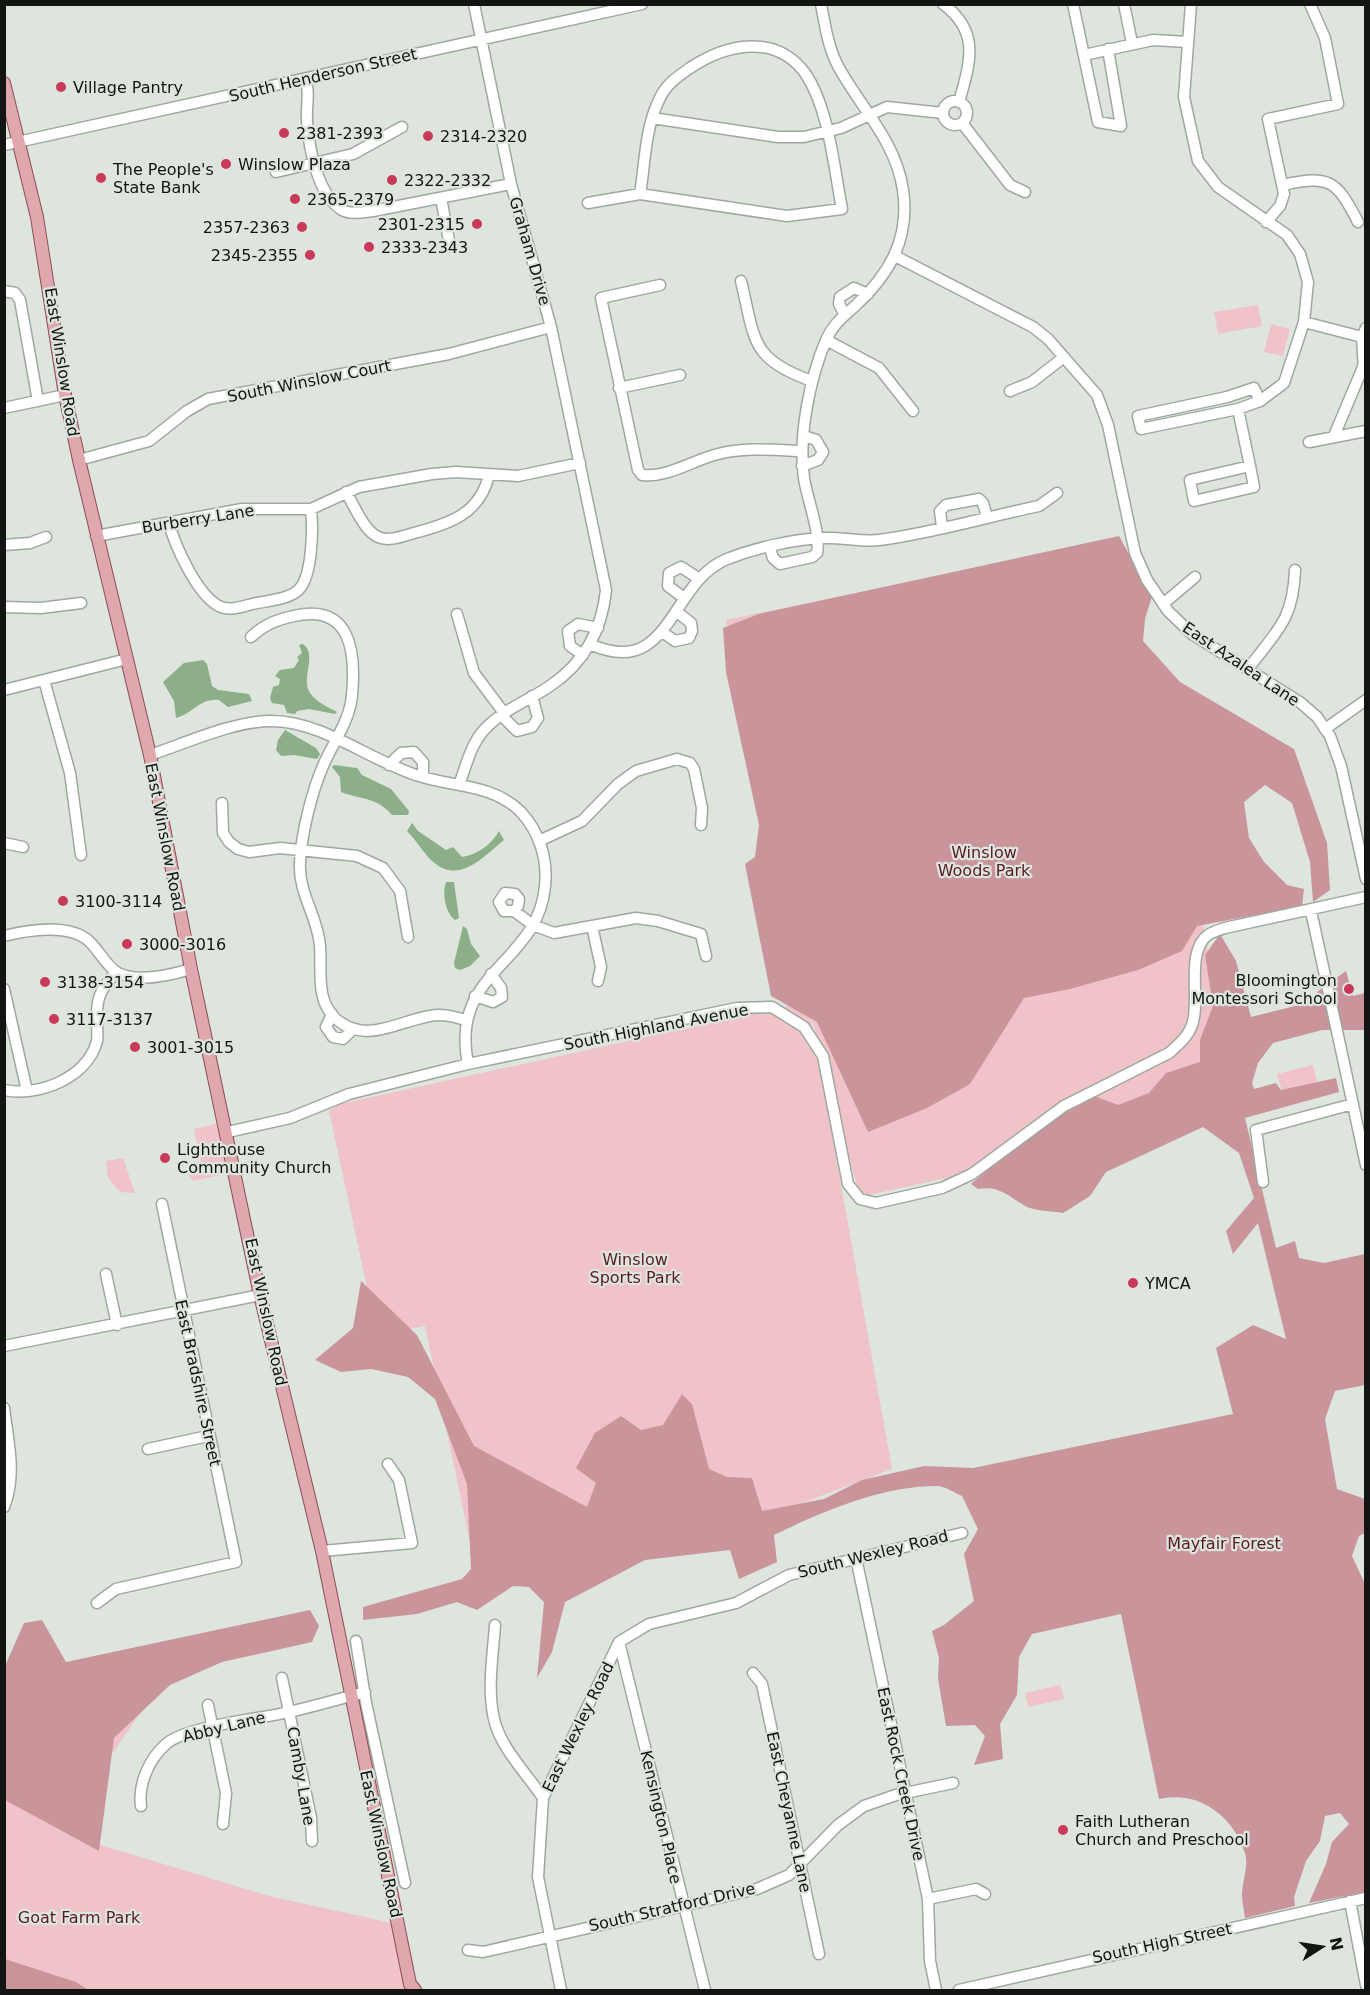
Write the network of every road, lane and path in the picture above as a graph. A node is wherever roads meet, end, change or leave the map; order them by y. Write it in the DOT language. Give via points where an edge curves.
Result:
graph roads {
  1 [pos="474,4"];
  2 [pos="642,4"];
  3 [pos="821,4"];
  4 [pos="943,4"];
  5 [pos="1073,4"];
  6 [pos="1124,4"];
  7 [pos="1191,4"];
  8 [pos="1310,4"];
  9 [pos="479,40"];
  10 [pos="1188,42"];
  11 [pos="1132,44"];
  12 [pos="1108,49"];
  13 [pos="1084,55"];
  14 [pos="306,80"];
  15 [pos="4,83"];
  16 [pos="959,102"];
  17 [pos="869,113"];
  18 [pos="943,113"];
  19 [pos="652,118"];
  20 [pos="962,123"];
  21 [pos="402,127"];
  22 [pos="826,132"];
  23 [pos="19,142"];
  24 [pos="4,145"];
  25 [pos="315,164"];
  26 [pos="276,172"];
  27 [pos="511,183"];
  28 [pos="1282,185"];
  29 [pos="1025,192"];
  30 [pos="640,194"];
  31 [pos="441,198"];
  32 [pos="588,203"];
  33 [pos="1266,222"];
  34 [pos="1358,222"];
  35 [pos="450,246"];
  36 [pos="895,256"];
  37 [pos="741,281"];
  38 [pos="660,285"];
  39 [pos="4,291"];
  40 [pos="868,294"];
  41 [pos="845,315"];
  42 [pos="1304,322"];
  43 [pos="551,327"];
  44 [pos="1364,332"];
  45 [pos="826,340"];
  46 [pos="1064,357"];
  47 [pos="1363,367"];
  48 [pos="680,375"];
  49 [pos="1365,378"];
  50 [pos="812,381"];
  51 [pos="619,388"];
  52 [pos="1010,391"];
  53 [pos="65,395"];
  54 [pos="38,401"];
  55 [pos="1260,401"];
  56 [pos="4,408"];
  57 [pos="1238,409"];
  58 [pos="913,411"];
  59 [pos="1365,431"];
  60 [pos="804,436"];
  61 [pos="1334,436"];
  62 [pos="1309,442"];
  63 [pos="802,451"];
  64 [pos="79,459"];
  65 [pos="580,463"];
  66 [pos="802,466"];
  67 [pos="1250,466"];
  68 [pos="489,475"];
  69 [pos="346,492"];
  70 [pos="1056,493"];
  71 [pos="311,509"];
  72 [pos="987,517"];
  73 [pos="169,523"];
  74 [pos="942,527"];
  75 [pos="96,536"];
  76 [pos="46,537"];
  77 [pos="816,538"];
  78 [pos="4,545"];
  79 [pos="770,548"];
  80 [pos="1295,570"];
  81 [pos="1195,577"];
  82 [pos="698,578"];
  83 [pos="684,598"];
  84 [pos="81,603"];
  85 [pos="1163,604"];
  86 [pos="4,607"];
  87 [pos="677,612"];
  88 [pos="457,614"];
  89 [pos="598,628"];
  90 [pos="662,633"];
  91 [pos="251,637"];
  92 [pos="592,645"];
  93 [pos="583,655"];
  94 [pos="127,659"];
  95 [pos="1248,669"];
  96 [pos="44,680"];
  97 [pos="4,690"];
  98 [pos="532,696"];
  99 [pos="1365,700"];
  100 [pos="503,714"];
  101 [pos="1325,729"];
  102 [pos="337,740"];
  103 [pos="150,755"];
  104 [pos="389,765"];
  105 [pos="423,777"];
  106 [pos="459,784"];
  107 [pos="222,803"];
  108 [pos="701,825"];
  109 [pos="539,841"];
  110 [pos="4,843"];
  111 [pos="23,847"];
  112 [pos="301,852"];
  113 [pos="81,855"];
  114 [pos="1365,879"];
  115 [pos="1365,897"];
  116 [pos="514,911"];
  117 [pos="1311,911"];
  118 [pos="533,925"];
  119 [pos="592,926"];
  120 [pos="4,936"];
  121 [pos="408,937"];
  122 [pos="706,956"];
  123 [pos="191,969"];
  124 [pos="116,972"];
  125 [pos="490,974"];
  126 [pos="598,981"];
  127 [pos="4,989"];
  128 [pos="475,996"];
  129 [pos="332,1014"];
  130 [pos="466,1020"];
  131 [pos="353,1029"];
  132 [pos="468,1064"];
  133 [pos="4,1090"];
  134 [pos="27,1091"];
  135 [pos="1353,1104"];
  136 [pos="228,1132"];
  137 [pos="1365,1158"];
  138 [pos="1263,1182"];
  139 [pos="162,1204"];
  140 [pos="106,1274"];
  141 [pos="260,1295"];
  142 [pos="183,1312"];
  143 [pos="117,1325"];
  144 [pos="4,1346"];
  145 [pos="4,1408"];
  146 [pos="208,1436"];
  147 [pos="148,1449"];
  148 [pos="388,1464"];
  149 [pos="4,1507"];
  150 [pos="962,1533"];
  151 [pos="322,1551"];
  152 [pos="856,1558"];
  153 [pos="97,1603"];
  154 [pos="495,1625"];
  155 [pos="356,1641"];
  156 [pos="620,1642"];
  157 [pos="753,1673"];
  158 [pos="282,1677"];
  159 [pos="365,1692"];
  160 [pos="350,1696"];
  161 [pos="208,1705"];
  162 [pos="290,1712"];
  163 [pos="214,1727"];
  164 [pos="953,1783"];
  165 [pos="905,1793"];
  166 [pos="543,1798"];
  167 [pos="141,1806"];
  168 [pos="223,1824"];
  169 [pos="312,1841"];
  170 [pos="799,1863"];
  171 [pos="405,1882"];
  172 [pos="985,1894"];
  173 [pos="1365,1898"];
  174 [pos="928,1899"];
  175 [pos="1350,1901"];
  176 [pos="682,1905"];
  177 [pos="550,1935"];
  178 [pos="468,1950"];
  179 [pos="819,1954"];
  180 [pos="1365,1985"];
  181 [pos="415,1990"];
  182 [pos="561,1990"];
  183 [pos="705,1990"];
  184 [pos="936,1990"];
  185 [pos="959,1990"];
  1 -- 9 [label="street, Graham Drive"];
  2 -- 9 [label="street, South Henderson Street"];
  3 -- 17 [label="street" via="835,58"];
  4 -- 16 [label="street" via="960,21 969,42 970,62"];
  5 -- 13 [label="street"];
  6 -- 11 [label="street"];
  7 -- 10 [label="street"];
  8 -- 28 [label="street" via="1325,38 1338,104 1268,119"];
  9 -- 14 [label="street, South Henderson Street"];
  9 -- 27 [label="street, Graham Drive"];
  10 -- 11 [label="street" via="1154,40"];
  10 -- 33 [label="street" via="1185,97 1198,161 1218,187"];
  11 -- 12 [label="street"];
  12 -- 13 [label="street"];
  12 -- 13 [label="street" via="1121,126 1098,123"];
  14 -- 23 [label="street, South Henderson Street"];
  14 -- 25 [label="street" via="307,121"];
  15 -- 23 [label="main road, East Winslow Road"];
  16 -- 18 [label="street" via="948,104"];
  16 -- 20 [label="street" via="967,114"];
  17 -- 18 [label="street" via="887,107"];
  17 -- 22 [label="street"];
  17 -- 36 [label="street" via="891,152 903,189 903,236"];
  18 -- 20 [label="street" via="948,123"];
  19 -- 22 [label="street" via="777,137"];
  19 -- 22 [label="street" via="667,86 679,76 729,47 751,45 792,60 804,72 814,88"];
  19 -- 30 [label="street"];
  20 -- 29 [label="street" via="1011,186"];
  21 -- 25 [label="street" via="353,154"];
  22 -- 30 [label="street" via="842,210 787,216"];
  23 -- 24 [label="street, South Henderson Street"];
  23 -- 53 [label="main road, East Winslow Road" via="43,249"];
  25 -- 26 [label="street"];
  25 -- 31 [label="street" via="319,183 329,198 342,210 353,213"];
  27 -- 31 [label="street"];
  27 -- 43 [label="street, Graham Drive"];
  28 -- 33 [label="street" via="1280,206"];
  28 -- 34 [label="street" via="1320,179 1330,183 1344,196"];
  30 -- 32 [label="street"];
  31 -- 35 [label="street"];
  33 -- 42 [label="street" via="1287,235 1302,260 1308,282"];
  36 -- 40 [label="street"];
  36 -- 46 [label="street, East Azalea Lane" via="1033,327"];
  37 -- 50 [label="street" via="757,344 778,367"];
  38 -- 51 [label="street" via="601,298"];
  39 -- 54 [label="street" via="15,293 20,300"];
  40 -- 41 [label="street"];
  40 -- 41 [label="street" via="850,288 839,300"];
  41 -- 45 [label="street"];
  42 -- 44 [label="street"];
  42 -- 55 [label="street" via="1284,382"];
  43 -- 64 [label="street, South Winslow Court" via="449,354 208,399 149,441"];
  43 -- 65 [label="street, Graham Drive"];
  44 -- 47 [label="street"];
  45 -- 50 [label="street"];
  45 -- 58 [label="street" via="879,368"];
  46 -- 52 [label="street" via="1032,382"];
  46 -- 85 [label="street, East Azalea Lane" via="1101,403 1132,543 1143,572"];
  47 -- 49 [label="street"];
  47 -- 61 [label="street"];
  48 -- 51 [label="street"];
  50 -- 60 [label="street"];
  51 -- 63 [label="street" via="635,465 642,475 735,451"];
  53 -- 54 [label="street"];
  53 -- 64 [label="main road, East Winslow Road"];
  54 -- 56 [label="street"];
  55 -- 57 [label="street"];
  55 -- 57 [label="street" via="1254,388 1138,416 1141,429"];
  57 -- 67 [label="street"];
  59 -- 61 [label="street"];
  60 -- 63 [label="street"];
  60 -- 66 [label="street" via="816,440 823,452 818,460"];
  61 -- 62 [label="street"];
  63 -- 66 [label="street"];
  64 -- 75 [label="main road, East Winslow Road"];
  65 -- 68 [label="street, Burberry Lane" via="518,476"];
  65 -- 89 [label="street, Graham Drive" via="605,577 605,602"];
  66 -- 77 [label="street"];
  67 -- 67 [label="street" via="1254,487 1194,501 1190,480"];
  68 -- 69 [label="street, Burberry Lane" via="446,472"];
  68 -- 69 [label="street" via="482,496 466,513 441,526 390,539 370,531"];
  69 -- 71 [label="street, Burberry Lane"];
  70 -- 72 [label="street" via="1039,506"];
  71 -- 73 [label="street, Burberry Lane" via="243,509"];
  71 -- 73 [label="street" via="307,576 302,587 286,597 231,609 214,604 187,567"];
  72 -- 74 [label="street"];
  72 -- 74 [label="street" via="979,500 946,505 940,511"];
  73 -- 75 [label="street, Burberry Lane"];
  74 -- 77 [label="street" via="876,540"];
  75 -- 94 [label="main road, East Winslow Road"];
  76 -- 78 [label="street"];
  77 -- 79 [label="street"];
  77 -- 79 [label="street" via="815,556 784,563 773,558"];
  79 -- 82 [label="street" via="730,558"];
  80 -- 95 [label="street" via="1289,613"];
  81 -- 85 [label="street"];
  82 -- 83 [label="street"];
  82 -- 83 [label="street" via="681,567 669,573 668,586"];
  83 -- 87 [label="street"];
  84 -- 86 [label="street" via="41,609"];
  85 -- 95 [label="street, East Azalea Lane" via="1192,634"];
  87 -- 90 [label="street"];
  87 -- 90 [label="street" via="691,623 693,631 689,638 675,641"];
  88 -- 100 [label="street" via="474,673"];
  89 -- 92 [label="street, Graham Drive"];
  89 -- 93 [label="street" via="578,624 568,631 570,646"];
  90 -- 92 [label="street" via="622,652 611,653"];
  91 -- 102 [label="street" via="272,621 305,614 324,614 339,624 350,644 352,688 349,713"];
  92 -- 93 [label="street"];
  93 -- 98 [label="street" via="550,686"];
  94 -- 96 [label="street"];
  94 -- 103 [label="main road, East Winslow Road"];
  95 -- 101 [label="street, East Azalea Lane" via="1309,709"];
  96 -- 97 [label="street"];
  96 -- 113 [label="street" via="70,773"];
  98 -- 100 [label="street"];
  98 -- 100 [label="street" via="538,718 527,731 514,729"];
  99 -- 101 [label="street"];
  100 -- 106 [label="street" via="477,740"];
  101 -- 114 [label="street, East Azalea Lane" via="1341,766"];
  102 -- 103 [label="street" via="305,725 268,721"];
  102 -- 104 [label="street"];
  102 -- 112 [label="street" via="319,776"];
  103 -- 123 [label="main road, East Winslow Road"];
  104 -- 105 [label="street"];
  104 -- 105 [label="street" via="401,753 414,752 423,762"];
  105 -- 106 [label="street"];
  106 -- 109 [label="street" via="483,789 507,801 526,819"];
  107 -- 112 [label="street" via="223,833 233,846 249,852 280,848"];
  108 -- 109 [label="street" via="702,808 694,769 684,758 636,771 582,822"];
  109 -- 118 [label="street" via="546,876"];
  110 -- 111 [label="street"];
  112 -- 121 [label="street" via="357,856 383,868 400,891"];
  112 -- 129 [label="street" via="301,884 319,936 322,993"];
  115 -- 117 [label="street, South Highland Avenue"];
  116 -- 118 [label="street"];
  117 -- 132 [label="street, South Highland Avenue" via="1207,935 1196,957 1192,1025 1169,1053 1065,1106 972,1174 942,1188 876,1203 860,1200 848,1184 823,1056 804,1027 772,1007 737,1008"];
  117 -- 135 [label="street"];
  118 -- 119 [label="street" via="554,933"];
  118 -- 125 [label="street"];
  119 -- 122 [label="street" via="636,918 658,921 701,934"];
  119 -- 126 [label="street" via="601,967"];
  120 -- 124 [label="street" via="33,931 70,933 87,940"];
  123 -- 124 [label="street" via="133,977"];
  123 -- 136 [label="main road, East Winslow Road"];
  124 -- 134 [label="street" via="99,994 97,1041 84,1063 75,1074 61,1081"];
  125 -- 128 [label="street"];
  125 -- 128 [label="street" via="501,988 502,997 493,1002"];
  127 -- 134 [label="street"];
  128 -- 130 [label="street"];
  129 -- 131 [label="street"];
  129 -- 131 [label="street" via="326,1027 333,1037 343,1039"];
  130 -- 131 [label="street" via="436,1015 373,1032"];
  130 -- 132 [label="street"];
  132 -- 136 [label="street, South Highland Avenue" via="349,1094 290,1118"];
  133 -- 134 [label="street"];
  135 -- 137 [label="street"];
  135 -- 138 [label="street" via="1256,1130"];
  136 -- 141 [label="main road, East Winslow Road"];
  139 -- 142 [label="street, East Bradshire Street"];
  140 -- 143 [label="street"];
  141 -- 142 [label="street"];
  141 -- 151 [label="main road, East Winslow Road"];
  142 -- 143 [label="street"];
  142 -- 146 [label="street, East Bradshire Street"];
  143 -- 144 [label="street"];
  145 -- 149 [label="street" via="12,1471"];
  146 -- 147 [label="street"];
  146 -- 153 [label="street, East Bradshire Street" via="236,1562 116,1589"];
  148 -- 151 [label="street" via="399,1480 412,1542"];
  150 -- 152 [label="street, South Wexley Road"];
  151 -- 160 [label="main road, East Winslow Road"];
  152 -- 156 [label="street, South Wexley Road" via="789,1575 736,1603 649,1624"];
  152 -- 165 [label="street, East Rock Creek Drive"];
  154 -- 166 [label="street" via="491,1691 494,1720 507,1747"];
  155 -- 159 [label="street, East Winslow Road"];
  156 -- 166 [label="street, East Wexley Road"];
  156 -- 176 [label="street, Kensington Place"];
  157 -- 170 [label="street, East Cheyanne Lane" via="762,1684"];
  158 -- 162 [label="street, Camby Lane"];
  159 -- 160 [label="street"];
  159 -- 171 [label="street, East Winslow Road"];
  160 -- 162 [label="street, Abby Lane"];
  160 -- 181 [label="main road, East Winslow Road" via="410,1984"];
  161 -- 163 [label="street"];
  162 -- 163 [label="street, Abby Lane"];
  162 -- 169 [label="street, Camby Lane"];
  163 -- 167 [label="street, Abby Lane" via="167,1743 144,1777"];
  163 -- 168 [label="street" via="226,1793"];
  164 -- 165 [label="street, South Stratford Drive"];
  165 -- 170 [label="street, South Stratford Drive" via="864,1806"];
  165 -- 174 [label="street, East Rock Creek Drive"];
  166 -- 177 [label="street, East Wexley Road" via="538,1877"];
  170 -- 176 [label="street, South Stratford Drive" via="789,1875 757,1889"];
  170 -- 179 [label="street, East Cheyanne Lane"];
  172 -- 174 [label="street" via="975,1889"];
  173 -- 175 [label="street, South High Street"];
  174 -- 184 [label="street, East Rock Creek Drive" via="930,1961"];
  175 -- 180 [label="street"];
  175 -- 185 [label="street, South High Street"];
  176 -- 177 [label="street, South Stratford Drive"];
  176 -- 183 [label="street, Kensington Place"];
  177 -- 178 [label="street, South Stratford Drive" via="483,1952"];
  177 -- 182 [label="street, East Wexley Road"];
}
